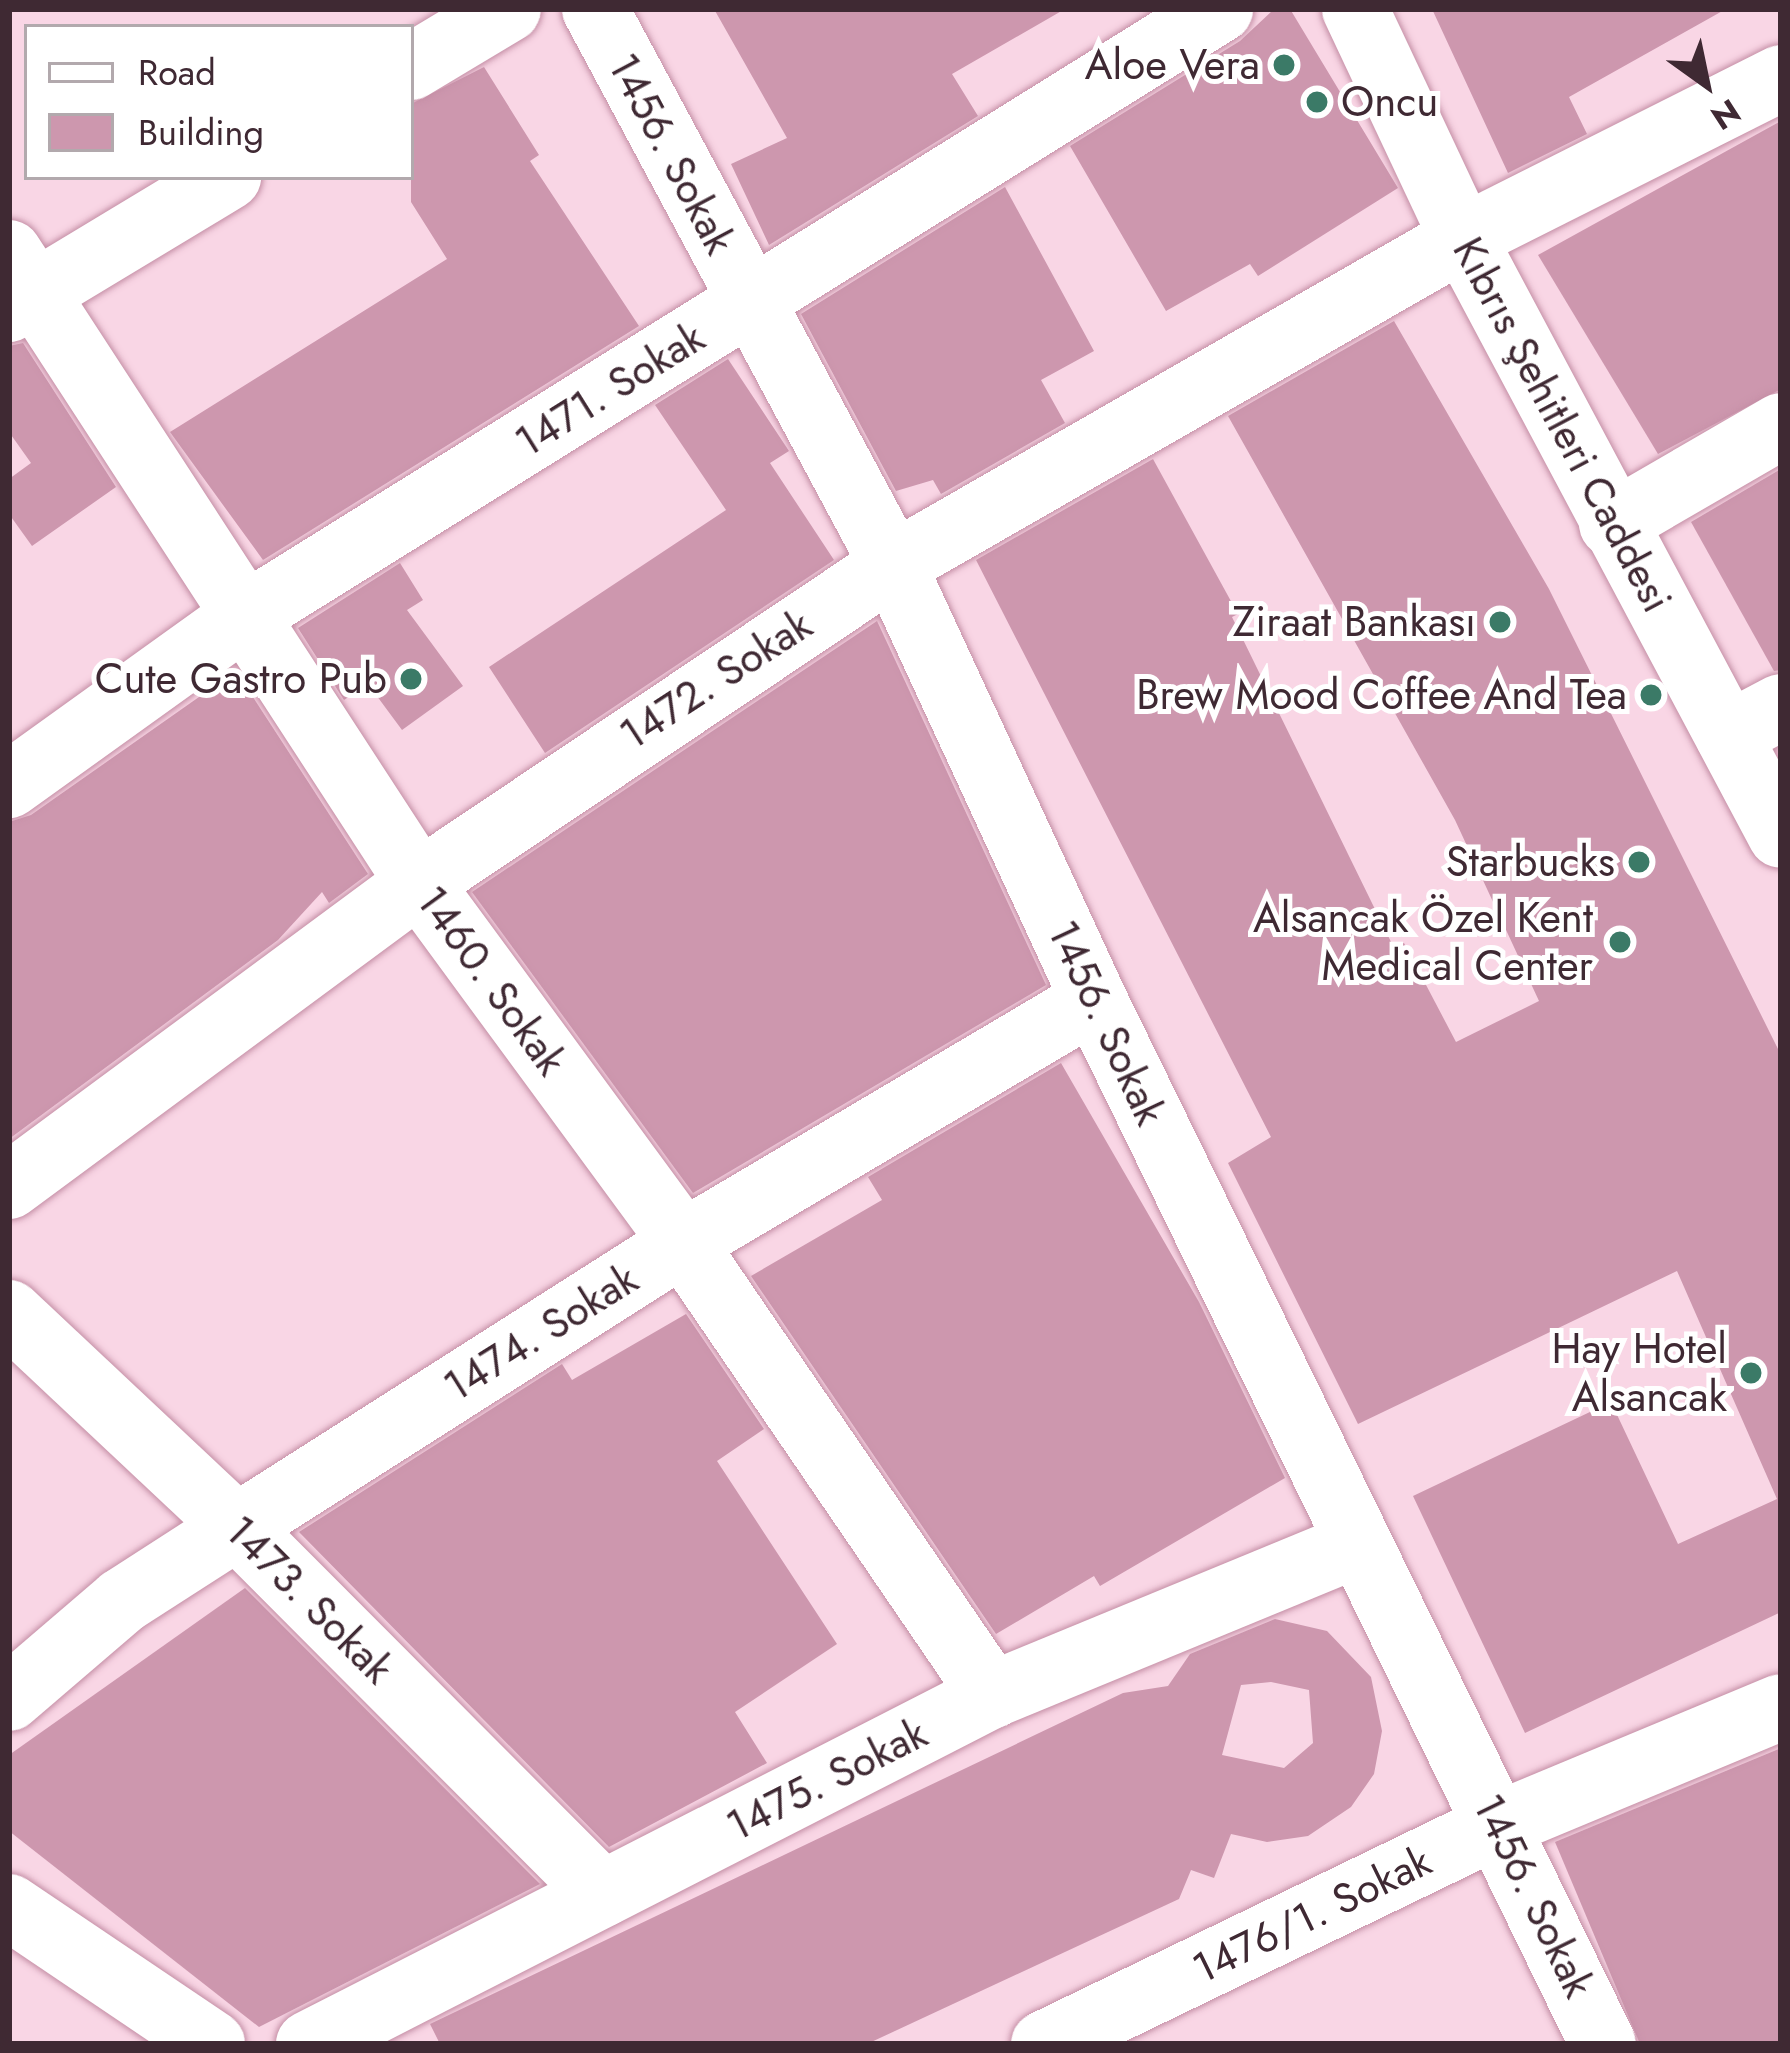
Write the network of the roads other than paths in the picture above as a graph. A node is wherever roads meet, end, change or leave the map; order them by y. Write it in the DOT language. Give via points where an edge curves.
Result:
graph roads {
  1 [pos="508,9"];
  2 [pos="595,9"];
  3 [pos="1220,9"];
  4 [pos="1355,9"];
  5 [pos="414,65"];
  6 [pos="1781,78"];
  7 [pos="222,180"];
  8 [pos="1463,238"];
  9 [pos="18,285"];
  10 [pos="751,303"];
  11 [pos="1781,426"];
  12 [pos="1612,524"];
  13 [pos="892,565"];
  14 [pos="244,617"];
  15 [pos="1754,722"];
  16 [pos="9,784"];
  17 [pos="1781,836"];
  18 [pos="418,883"];
  19 [pos="1094,1000"];
  20 [pos="9,1186"];
  21 [pos="683,1243"];
  22 [pos="9,1313"];
  23 [pos="237,1527"];
  24 [pos="1358,1544"];
  25 [pos="992,1695"];
  26 [pos="9,1698"];
  27 [pos="1781,1707"];
  28 [pos="1499,1824"];
  29 [pos="603,1894"];
  30 [pos="9,1907"];
  31 [pos="212,2044"];
  32 [pos="309,2044"];
  33 [pos="1044,2044"];
  34 [pos="1603,2044"];
  1 -- 5 [label="street"];
  2 -- 10 [label="street, 1456. Sokak"];
  3 -- 10 [label="street, 1471. Sokak"];
  4 -- 8 [label="street, Kıbrıs Şehitleri Caddesi"];
  6 -- 8 [label="street, 1472. Sokak"];
  7 -- 9 [label="street"];
  8 -- 12 [label="street, Kıbrıs Şehitleri Caddesi"];
  8 -- 13 [label="street, 1472. Sokak"];
  9 -- 14 [label="street, 1460. Sokak"];
  10 -- 13 [label="street, 1456. Sokak"];
  10 -- 14 [label="street, 1471. Sokak"];
  11 -- 12 [label="street"];
  12 -- 15 [label="street, Kıbrıs Şehitleri Caddesi"];
  13 -- 18 [label="street, 1472. Sokak"];
  13 -- 19 [label="street, 1456. Sokak"];
  14 -- 16 [label="street, 1471. Sokak"];
  14 -- 18 [label="street, 1460. Sokak"];
  15 -- 17 [label="street, Kıbrıs Şehitleri Caddesi"];
  18 -- 20 [label="street, 1472. Sokak"];
  18 -- 21 [label="street, 1460. Sokak"];
  19 -- 21 [label="street, 1474. Sokak"];
  19 -- 24 [label="street, 1456. Sokak"];
  21 -- 23 [label="street, 1474. Sokak"];
  21 -- 25 [label="street, 1460. Sokak"];
  22 -- 23 [label="street, 1473. Sokak"];
  23 -- 26 [label="street, 1474. Sokak" via="122,1601"];
  23 -- 29 [label="street, 1473. Sokak"];
  24 -- 25 [label="street, 1475. Sokak"];
  24 -- 28 [label="street, 1456. Sokak"];
  25 -- 29 [label="street, 1475. Sokak"];
  27 -- 28 [label="street, 1476/1. Sokak"];
  28 -- 33 [label="street, 1476/1. Sokak"];
  28 -- 34 [label="street, 1456. Sokak"];
  29 -- 32 [label="street, 1475. Sokak"];
  30 -- 31 [label="street"];
}
